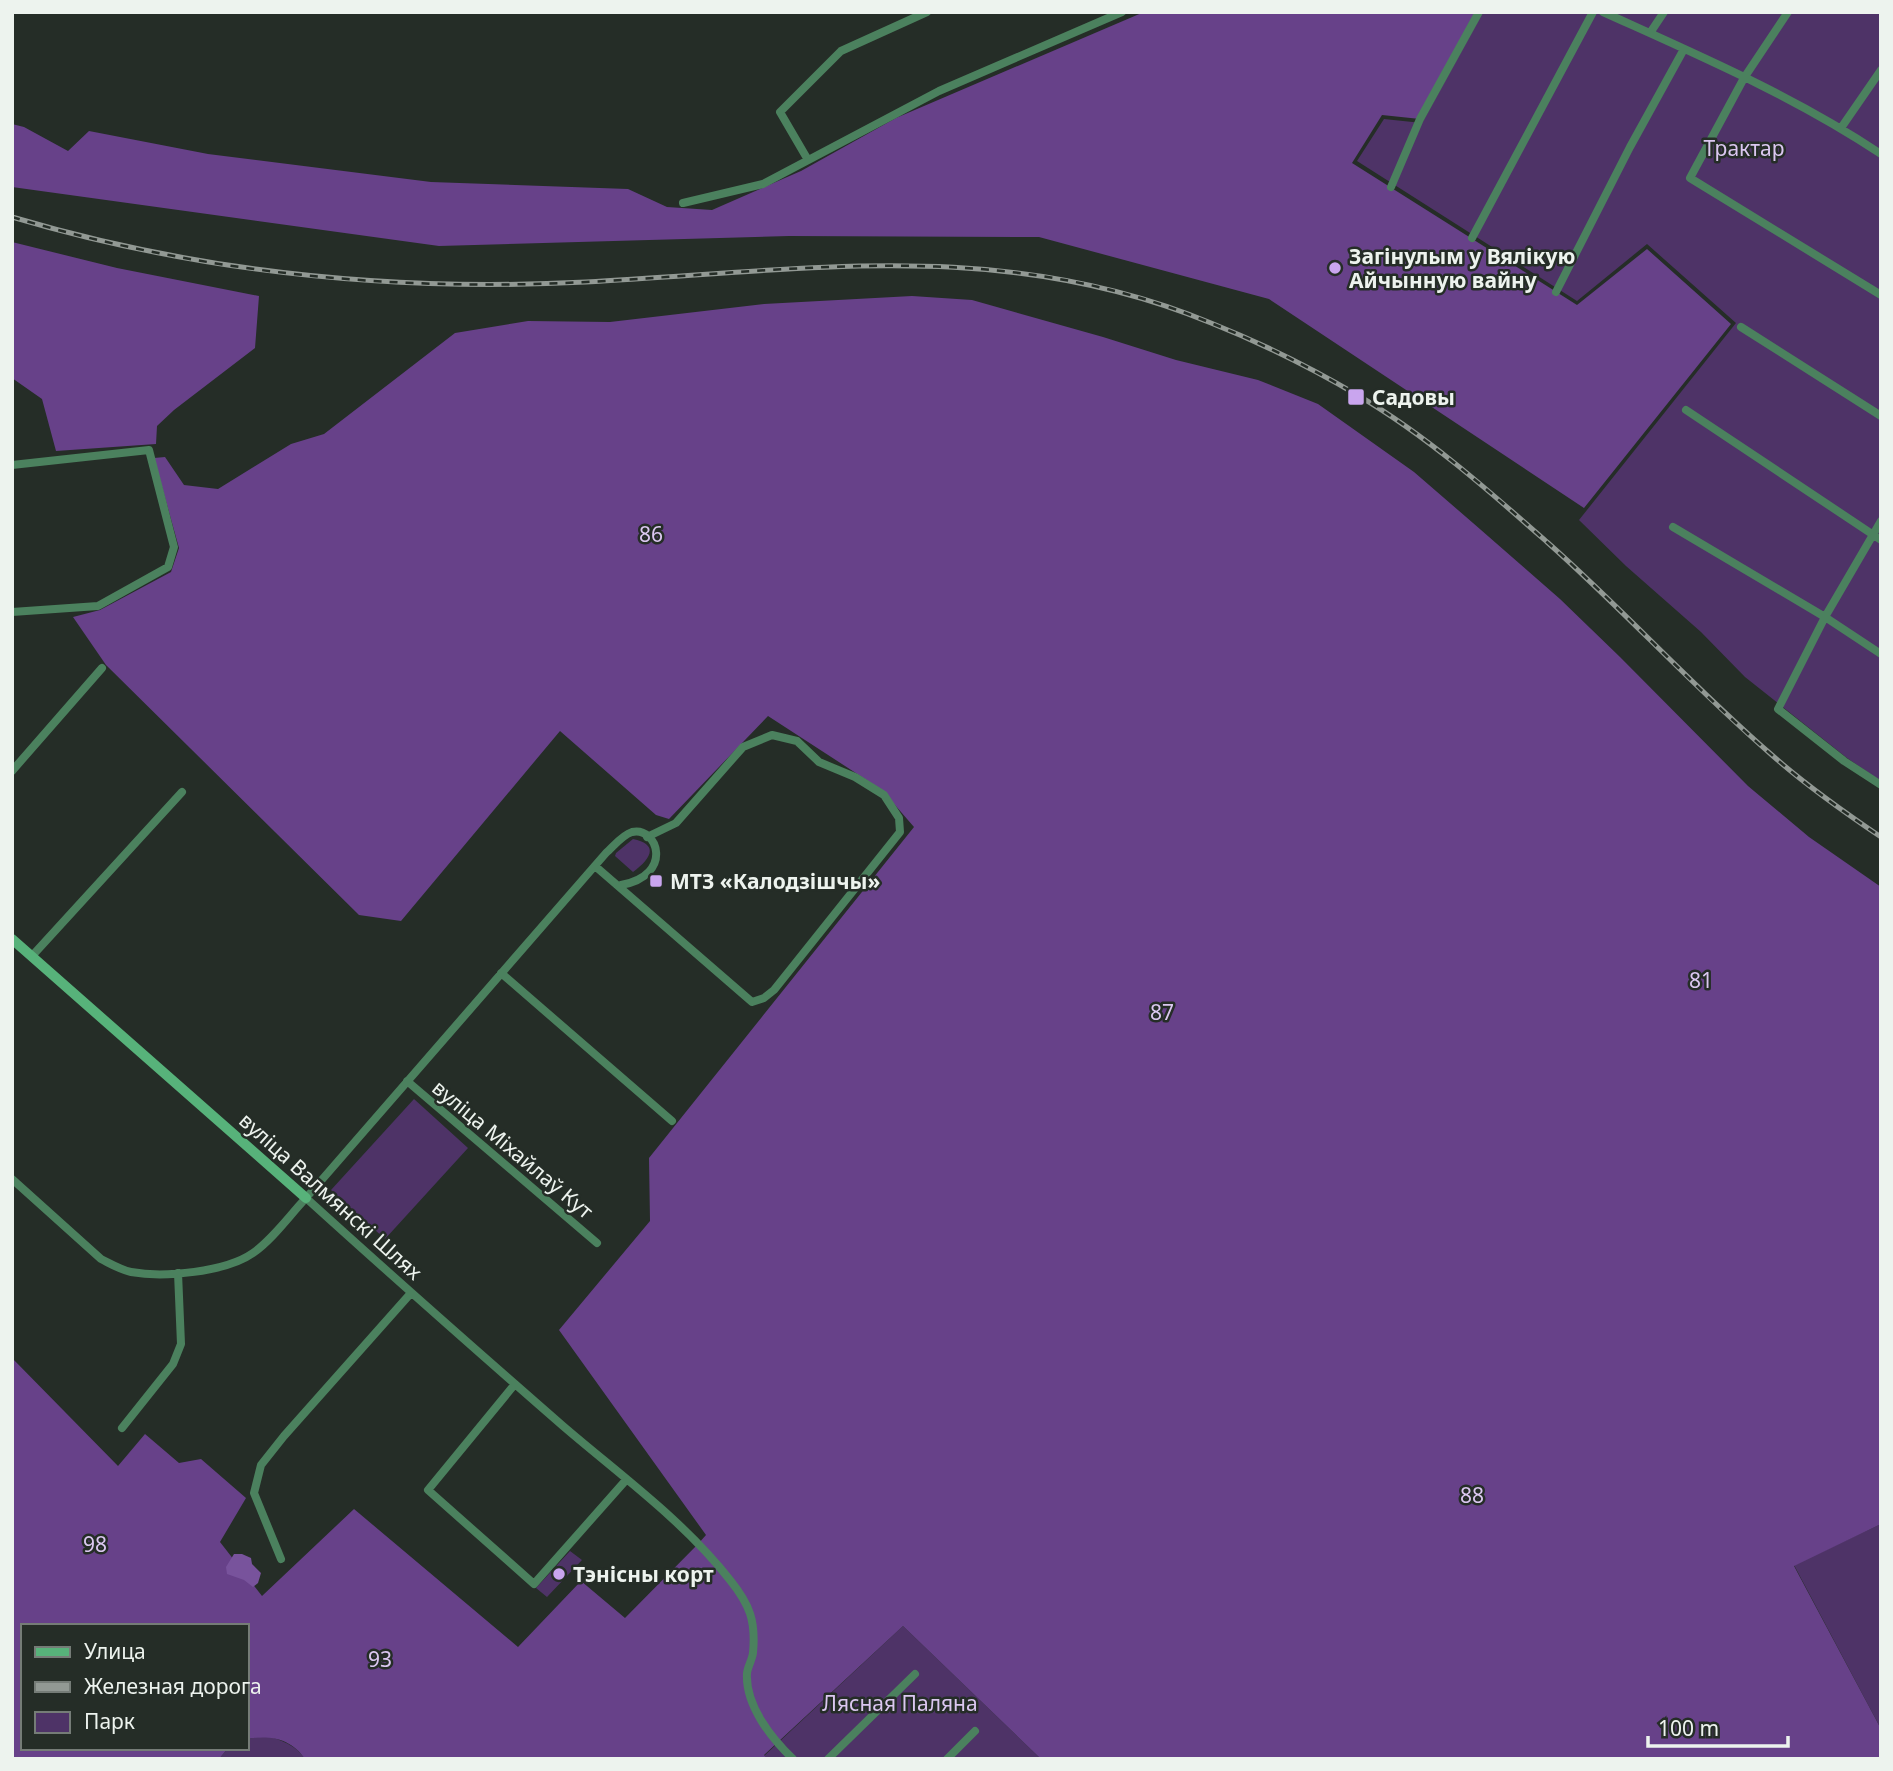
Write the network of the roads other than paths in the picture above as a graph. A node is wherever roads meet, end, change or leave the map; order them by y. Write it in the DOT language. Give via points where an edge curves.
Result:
graph roads {
  1 [pos="927,12"];
  2 [pos="1122,12"];
  3 [pos="1479,12"];
  4 [pos="1593,12"];
  5 [pos="1603,12"];
  6 [pos="1664,12"];
  7 [pos="1788,12"];
  8 [pos="1650,33"];
  9 [pos="1684,49"];
  10 [pos="1881,70"];
  11 [pos="1744,78"];
  12 [pos="1841,128"];
  13 [pos="1881,154"];
  14 [pos="808,160"];
  15 [pos="1391,187"];
  16 [pos="683,203"];
  17 [pos="1472,238"];
  18 [pos="1556,292"];
  19 [pos="1881,295"];
  20 [pos="1741,327"];
  21 [pos="1686,410"];
  22 [pos="1881,416"];
  23 [pos="12,465"];
  24 [pos="1881,521"];
  25 [pos="1673,527"];
  26 [pos="1877,537"];
  27 [pos="12,612"];
  28 [pos="1825,617"];
  29 [pos="1881,654"];
  30 [pos="102,668"];
  31 [pos="12,771"];
  32 [pos="1881,785"];
  33 [pos="182,792"];
  34 [pos="647,837"];
  35 [pos="595,866"];
  36 [pos="621,886"];
  37 [pos="12,939"];
  38 [pos="32,957"];
  39 [pos="501,973"];
  40 [pos="407,1081"];
  41 [pos="672,1121"];
  42 [pos="12,1179"];
  43 [pos="306,1198"];
  44 [pos="597,1243"];
  45 [pos="178,1273"];
  46 [pos="411,1293"];
  47 [pos="515,1384"];
  48 [pos="122,1428"];
  49 [pos="626,1480"];
  50 [pos="281,1559"];
  51 [pos="915,1674"];
  52 [pos="975,1731"];
  53 [pos="793,1759"];
  54 [pos="828,1759"];
  55 [pos="947,1759"];
  1 -- 14 [label="street" via="841,51 780,113"];
  2 -- 14 [label="street" via="939,91"];
  3 -- 15 [label="street" via="1420,119"];
  4 -- 17 [label="street"];
  5 -- 8 [label="street"];
  6 -- 8 [label="street"];
  7 -- 11 [label="street"];
  8 -- 9 [label="street"];
  9 -- 11 [label="street"];
  9 -- 18 [label="street"];
  10 -- 12 [label="street"];
  11 -- 12 [label="street"];
  11 -- 19 [label="street" via="1689,178"];
  12 -- 13 [label="street"];
  14 -- 16 [label="street" via="763,184"];
  20 -- 22 [label="street"];
  21 -- 26 [label="street"];
  23 -- 27 [label="street" via="149,450 174,547 168,567 98,606"];
  24 -- 26 [label="street"];
  25 -- 28 [label="street"];
  26 -- 28 [label="street"];
  28 -- 29 [label="street"];
  28 -- 32 [label="street" via="1778,709"];
  30 -- 31 [label="street"];
  33 -- 38 [label="street"];
  34 -- 35 [label="street, вуліца Міхайлаў Кут" via="632,832"];
  34 -- 36 [label="street" via="657,852 652,870"];
  34 -- 36 [label="street, вуліца Міхайлаў Кут" via="676,823 743,747 772,735 797,741 819,762 884,796 898,818 900,832 774,990 752,1002"];
  35 -- 36 [label="street"];
  35 -- 39 [label="street, вуліца Міхайлаў Кут"];
  37 -- 38 [label="street, вуліца Валмянскі Шлях"];
  38 -- 43 [label="street, вуліца Валмянскі Шлях"];
  39 -- 40 [label="street, вуліца Міхайлаў Кут"];
  39 -- 41 [label="street"];
  40 -- 43 [label="street, вуліца Міхайлаў Кут"];
  40 -- 44 [label="street, вуліца Міхайлаў Кут"];
  42 -- 45 [label="street, вуліца Міхайлаў Кут" via="102,1259 132,1272"];
  43 -- 45 [label="street, вуліца Міхайлаў Кут" via="256,1251 240,1261"];
  43 -- 46 [label="street, вуліца Валмянскі Шлях"];
  45 -- 48 [label="street" via="181,1344 173,1364"];
  46 -- 47 [label="street, вуліца Валмянскі Шлях"];
  46 -- 50 [label="street" via="261,1465 254,1493"];
  47 -- 49 [label="street, вуліца Валмянскі Шлях"];
  47 -- 49 [label="street" via="428,1490 534,1584"];
  49 -- 53 [label="street, вуліца Валмянскі Шлях" via="713,1560 748,1604 754,1634 747,1672 754,1710"];
  51 -- 54 [label="street"];
  52 -- 55 [label="street"];
}
